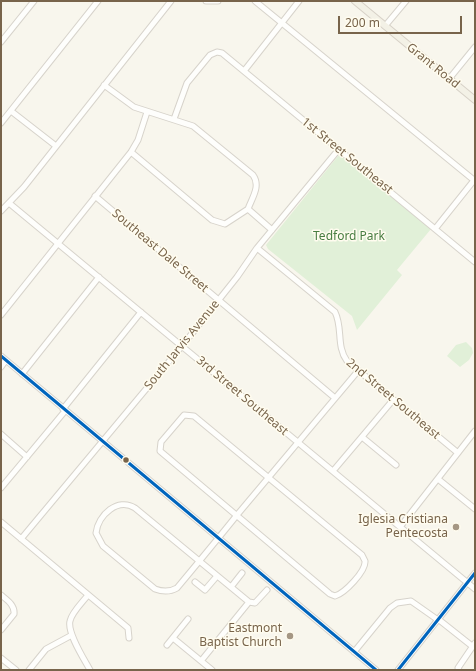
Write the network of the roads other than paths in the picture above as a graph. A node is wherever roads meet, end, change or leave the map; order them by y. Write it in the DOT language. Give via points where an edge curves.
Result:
graph roads {
  1 [pos="34,1"];
  2 [pos="98,1"];
  3 [pos="170,1"];
  4 [pos="206,1"];
  5 [pos="218,1"];
  6 [pos="255,1"];
  7 [pos="299,1"];
  8 [pos="355,1"];
  9 [pos="406,1"];
  10 [pos="280,23"];
  11 [pos="386,26"];
  12 [pos="1,42"];
  13 [pos="475,47"];
  14 [pos="244,71"];
  15 [pos="449,79"];
  16 [pos="104,85"];
  17 [pos="475,100"];
  18 [pos="11,111"];
  19 [pos="147,112"];
  20 [pos="174,119"];
  21 [pos="1,123"];
  22 [pos="56,146"];
  23 [pos="339,149"];
  24 [pos="131,152"];
  25 [pos="475,180"];
  26 [pos="94,196"];
  27 [pos="9,203"];
  28 [pos="248,210"];
  29 [pos="1,211"];
  30 [pos="435,229"];
  31 [pos="272,230"];
  32 [pos="58,243"];
  33 [pos="257,248"];
  34 [pos="475,262"];
  35 [pos="100,278"];
  36 [pos="218,301"];
  37 [pos="141,312"];
  38 [pos="1,315"];
  39 [pos="182,346"];
  40 [pos="1,356"];
  41 [pos="6,360"];
  42 [pos="1,367"];
  43 [pos="358,371"];
  44 [pos="22,374"];
  45 [pos="335,398"];
  46 [pos="393,400"];
  47 [pos="64,410"];
  48 [pos="475,431"];
  49 [pos="1,434"];
  50 [pos="362,437"];
  51 [pos="102,441"];
  52 [pos="299,443"];
  53 [pos="458,453"];
  54 [pos="27,457"];
  55 [pos="396,465"];
  56 [pos="333,471"];
  57 [pos="268,478"];
  58 [pos="438,479"];
  59 [pos="1,488"];
  60 [pos="475,509"];
  61 [pos="236,516"];
  62 [pos="1,522"];
  63 [pos="400,526"];
  64 [pos="21,539"];
  65 [pos="218,539"];
  66 [pos="199,561"];
  67 [pos="242,573"];
  68 [pos="475,573"];
  69 [pos="217,576"];
  70 [pos="195,582"];
  71 [pos="467,582"];
  72 [pos="231,587"];
  73 [pos="475,589"];
  74 [pos="267,590"];
  75 [pos="1,595"];
  76 [pos="88,595"];
  77 [pos="249,602"];
  78 [pos="188,619"];
  79 [pos="438,620"];
  80 [pos="1,630"];
  81 [pos="72,635"];
  82 [pos="129,638"];
  83 [pos="173,638"];
  84 [pos="474,644"];
  85 [pos="167,645"];
  86 [pos="354,652"];
  87 [pos="1,658"];
  88 [pos="201,661"];
  89 [pos="16,670"];
  90 [pos="29,670"];
  91 [pos="90,670"];
  92 [pos="212,670"];
  93 [pos="376,670"];
  94 [pos="398,670"];
  95 [pos="459,670"];
  1 -- 12 [label="street"];
  2 -- 18 [label="street"];
  3 -- 16 [label="street"];
  4 -- 5 [label="street"];
  6 -- 10 [label="street"];
  7 -- 10 [label="street"];
  8 -- 11 [label="main road, Grant Road"];
  9 -- 11 [label="street"];
  10 -- 14 [label="street"];
  10 -- 25 [label="street"];
  11 -- 15 [label="main road, Grant Road"];
  13 -- 15 [label="street"];
  14 -- 20 [label="street, 1st Street Southeast" via="226,56 217,52 210,55 187,83"];
  14 -- 23 [label="street, 1st Street Southeast"];
  15 -- 17 [label="main road, Grant Road"];
  16 -- 19 [label="street" via="124,102"];
  16 -- 22 [label="street"];
  18 -- 21 [label="street"];
  18 -- 22 [label="street"];
  19 -- 20 [label="street"];
  19 -- 24 [label="street" via="138,140"];
  20 -- 28 [label="street" via="202,131 253,175 257,180 257,186"];
  22 -- 27 [label="street"];
  23 -- 30 [label="street, 1st Street Southeast"];
  23 -- 31 [label="street, South Jarvis Avenue"];
  24 -- 26 [label="street"];
  24 -- 28 [label="street" via="212,220 225,224"];
  25 -- 30 [label="street"];
  26 -- 32 [label="street"];
  26 -- 36 [label="street, Southeast Dale Street"];
  27 -- 29 [label="street"];
  27 -- 32 [label="street, 3rd Street Southeast"];
  28 -- 31 [label="street"];
  30 -- 34 [label="street, 1st Street Southeast"];
  31 -- 33 [label="street, South Jarvis Avenue"];
  32 -- 35 [label="street, 3rd Street Southeast"];
  32 -- 38 [label="street"];
  33 -- 36 [label="street, South Jarvis Avenue"];
  33 -- 43 [label="street, 2nd Street Southeast" via="335,312 340,325 343,355"];
  35 -- 37 [label="street, 3rd Street Southeast"];
  35 -- 44 [label="street"];
  36 -- 39 [label="street, South Jarvis Avenue"];
  36 -- 45 [label="street, Southeast Dale Street"];
  37 -- 39 [label="street, 3rd Street Southeast"];
  37 -- 47 [label="street"];
  39 -- 51 [label="street, South Jarvis Avenue"];
  39 -- 52 [label="street, 3rd Street Southeast"];
  40 -- 41 [label="street"];
  41 -- 42 [label="street"];
  41 -- 44 [label="street"];
  43 -- 45 [label="street"];
  43 -- 46 [label="street, 2nd Street Southeast"];
  44 -- 47 [label="street"];
  45 -- 52 [label="street"];
  46 -- 50 [label="street"];
  46 -- 53 [label="street, 2nd Street Southeast"];
  47 -- 51 [label="street"];
  47 -- 54 [label="street"];
  48 -- 53 [label="street"];
  49 -- 54 [label="street"];
  50 -- 55 [label="street"];
  50 -- 56 [label="street"];
  51 -- 64 [label="street, South Jarvis Avenue"];
  51 -- 65 [label="street"];
  52 -- 56 [label="street, 3rd Street Southeast"];
  52 -- 57 [label="street"];
  53 -- 58 [label="street"];
  54 -- 59 [label="street"];
  56 -- 63 [label="street, 3rd Street Southeast"];
  57 -- 61 [label="street"];
  57 -- 61 [label="street" via="194,416 181,417 161,442 160,451"];
  57 -- 61 [label="street" via="362,556 365,561 364,568 344,592 335,596"];
  58 -- 60 [label="street"];
  58 -- 63 [label="street"];
  61 -- 65 [label="street"];
  62 -- 64 [label="street"];
  63 -- 71 [label="street, 3rd Street Southeast"];
  64 -- 76 [label="street"];
  65 -- 66 [label="street"];
  65 -- 86 [label="street"];
  66 -- 66 [label="street" via="177,588 160,591 103,546 97,538 97,528 112,508 122,504 132,506"];
  66 -- 69 [label="street"];
  67 -- 72 [label="street"];
  68 -- 71 [label="street"];
  69 -- 70 [label="street" via="206,590"];
  69 -- 72 [label="street"];
  71 -- 73 [label="street, 3rd Street Southeast"];
  71 -- 79 [label="street"];
  72 -- 77 [label="street"];
  74 -- 77 [label="street" via="255,603"];
  75 -- 80 [label="street" via="10,602 14,611"];
  76 -- 81 [label="street" via="70,622"];
  76 -- 82 [label="street" via="128,628"];
  77 -- 88 [label="street"];
  78 -- 83 [label="street"];
  79 -- 84 [label="street"];
  79 -- 86 [label="street" via="410,601 397,603"];
  79 -- 94 [label="street"];
  81 -- 90 [label="street" via="46,649"];
  81 -- 91 [label="street"];
  83 -- 85 [label="street"];
  83 -- 88 [label="street"];
  84 -- 95 [label="street" via="462,660"];
  86 -- 93 [label="street"];
  87 -- 89 [label="street"];
  88 -- 92 [label="street"];
}
